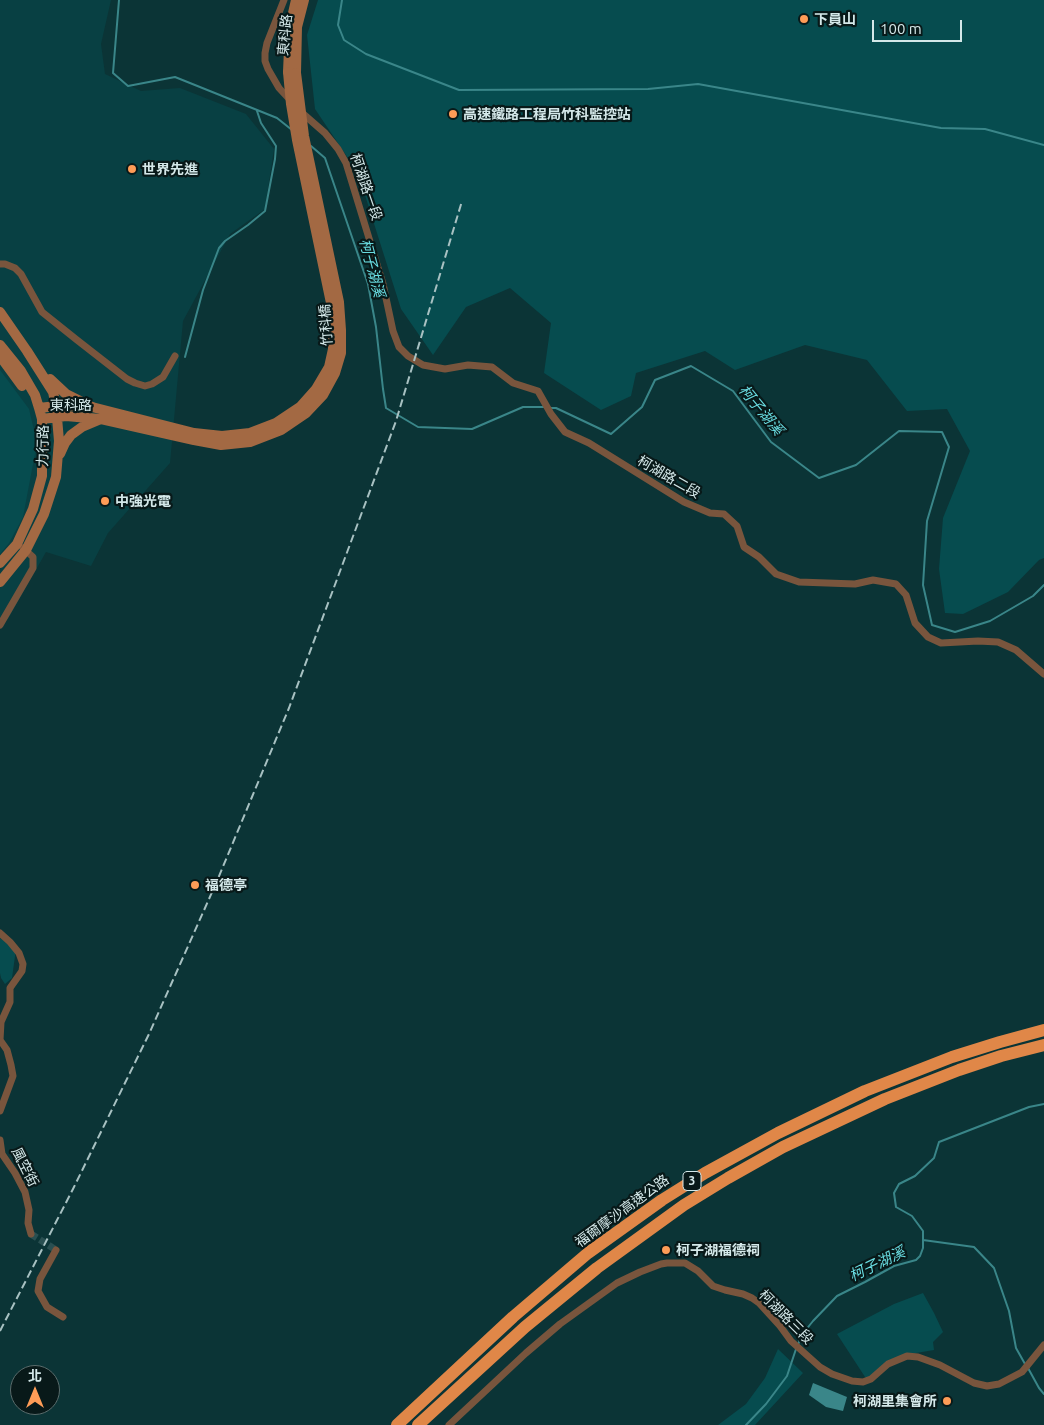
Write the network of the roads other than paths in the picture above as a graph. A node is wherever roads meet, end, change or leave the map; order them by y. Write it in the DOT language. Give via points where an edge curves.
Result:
graph roads {
  1 [pos="284,0"];
  2 [pos="296,0"];
  3 [pos="304,0"];
  4 [pos="292,72"];
  5 [pos="0,264"];
  6 [pos="0,312"];
  7 [pos="0,344"];
  8 [pos="28,351"];
  9 [pos="0,356"];
  10 [pos="175,356"];
  11 [pos="538,392"];
  12 [pos="56,406"];
  13 [pos="92,407"];
  14 [pos="39,408"];
  15 [pos="57,417"];
  16 [pos="42,419"];
  17 [pos="101,419"];
  18 [pos="58,464"];
  19 [pos="22,547"];
  20 [pos="0,563"];
  21 [pos="0,582"];
  22 [pos="0,625"];
  23 [pos="1044,674"];
  24 [pos="0,933"];
  25 [pos="1044,1030"];
  26 [pos="1044,1045"];
  27 [pos="0,1111"];
  28 [pos="0,1140"];
  29 [pos="31,1234"];
  30 [pos="56,1250"];
  31 [pos="63,1316"];
  32 [pos="1044,1345"];
  33 [pos="397,1425"];
  34 [pos="418,1425"];
  35 [pos="449,1425"];
  1 -- 11 [label="street, 柯湖路一段" via="267,43 268,69 279,88 325,133 346,162 383,284 392,331 399,346 423,366 445,369 468,365 492,367 513,383"];
  2 -- 4 [label="street, 東科路" via="290,26"];
  3 -- 4 [label="street, 東科路"];
  4 -- 13 [label="street, 竹科橋, bridge" via="292,113 333,327 329,367 316,389 300,407 276,423 250,433 222,436 194,433"];
  4 -- 17 [label="street, 竹科橋, bridge" via="339,302 342,330 336,373 323,395 306,413 281,430 250,442 221,445"];
  5 -- 10 [label="street" via="15,268 21,274 42,312 135,384 145,386 163,377"];
  6 -- 8 [label="street, 力行路"];
  7 -- 14 [label="street, 力行路" via="20,371"];
  8 -- 12 [label="street, 力行路" via="53,392"];
  8 -- 13 [label="street" via="66,394"];
  9 -- 14 [label="street, 力行路"];
  11 -- 23 [label="street, 柯湖路二段" via="565,432 589,443 684,502 710,513 724,514 737,526 744,547 776,574 799,582 855,584 873,580 896,584 906,595 915,622 928,637 941,643 998,642 1016,650"];
  12 -- 13 [label="street, 東科路"];
  12 -- 14 [label="street, 東科路"];
  12 -- 15 [label="street, 力行路"];
  14 -- 16 [label="street, 力行路"];
  15 -- 16 [label="street, 東科路"];
  15 -- 17 [label="street, 東科路"];
  15 -- 18 [label="street, 力行路"];
  16 -- 19 [label="street, 力行路" via="42,476"];
  17 -- 18 [label="street" via="71,435 61,451"];
  18 -- 19 [label="street, 力行路" via="44,514"];
  19 -- 20 [label="street, 力行路"];
  19 -- 21 [label="street, 力行路"];
  19 -- 22 [label="street" via="32,557 33,568"];
  24 -- 27 [label="street" via="19,953 23,964 10,988 10,1002 1,1022 0,1040 7,1050 14,1076"];
  25 -- 33 [label="highway, 福爾摩沙高速公路 / 3" via="952,1057 865,1091 778,1132 705,1173 588,1253 513,1317"];
  26 -- 34 [label="highway, 3" via="959,1070 885,1099 783,1147 728,1178 684,1205 597,1268"];
  28 -- 29 [label="street, 風空街" via="2,1154 25,1192"];
  30 -- 31 [label="street" via="40,1279 38,1291 47,1307"];
  32 -- 35 [label="street, 柯湖路三段" via="1022,1372 999,1384 974,1383 929,1360 907,1356 888,1364 871,1379 852,1381 820,1367 752,1298 713,1286 685,1263 673,1262 617,1283 560,1324"];
}
